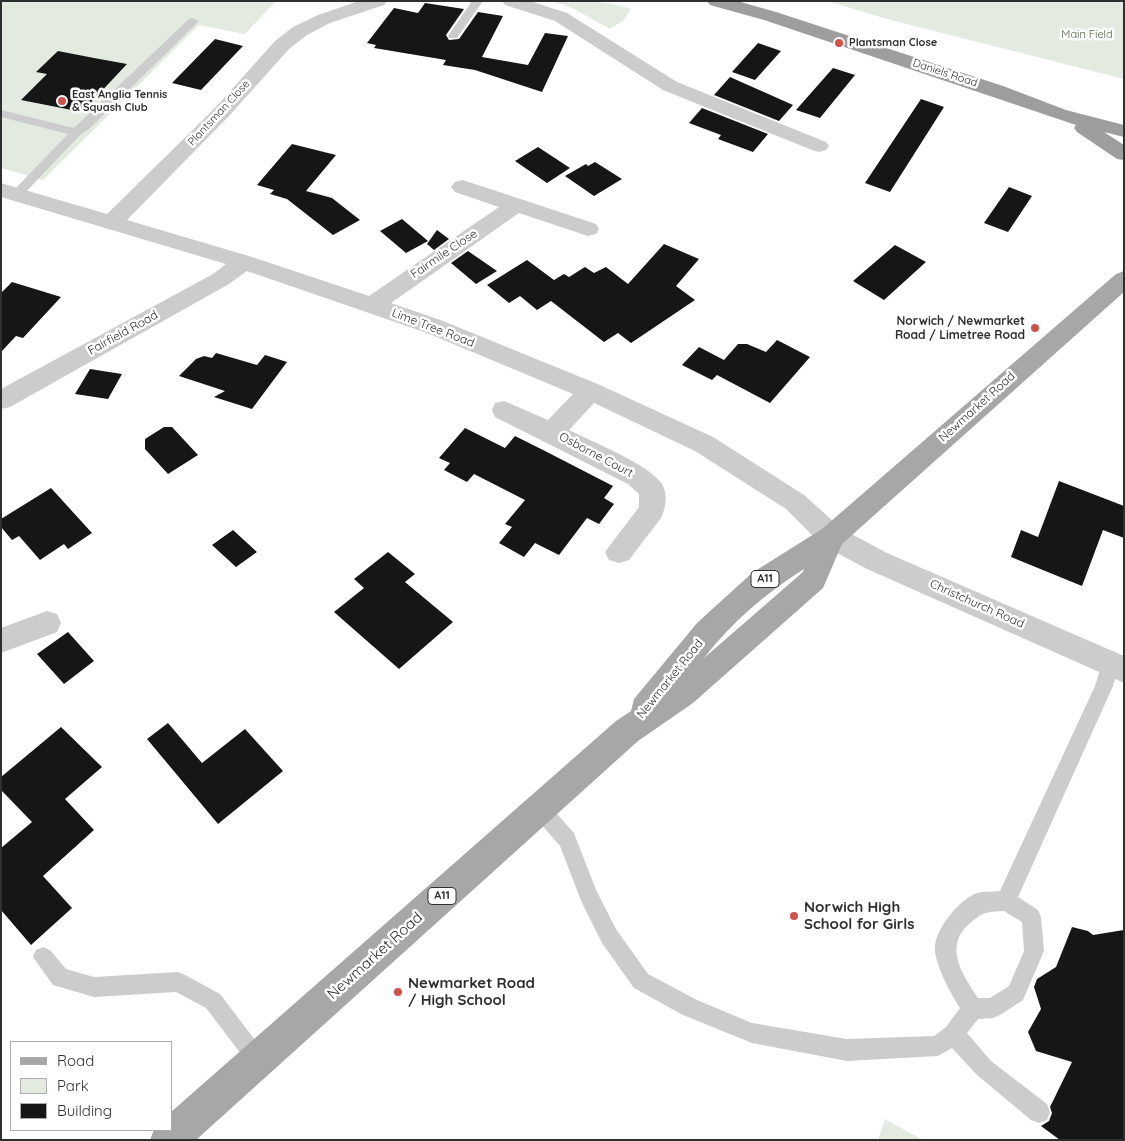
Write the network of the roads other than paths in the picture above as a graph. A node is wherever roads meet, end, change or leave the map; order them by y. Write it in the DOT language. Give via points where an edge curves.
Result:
graph roads {
  1 [pos="317,1"];
  2 [pos="378,1"];
  3 [pos="478,1"];
  4 [pos="511,1"];
  5 [pos="716,1"];
  6 [pos="335,14"];
  7 [pos="193,21"];
  8 [pos="453,36"];
  9 [pos="1,113"];
  10 [pos="1059,114"];
  11 [pos="1124,130"];
  12 [pos="76,132"];
  13 [pos="819,146"];
  14 [pos="1124,154"];
  15 [pos="462,187"];
  16 [pos="9,192"];
  17 [pos="518,204"];
  18 [pos="111,223"];
  19 [pos="588,228"];
  20 [pos="244,262"];
  21 [pos="1124,279"];
  22 [pos="372,305"];
  23 [pos="590,391"];
  24 [pos="1,400"];
  25 [pos="504,410"];
  26 [pos="551,432"];
  27 [pos="832,537"];
  28 [pos="619,552"];
  29 [pos="47,623"];
  30 [pos="1,641"];
  31 [pos="1117,666"];
  32 [pos="540,809"];
  33 [pos="1006,901"];
  34 [pos="43,957"];
  35 [pos="973,1009"];
  36 [pos="953,1034"];
  37 [pos="258,1060"];
  38 [pos="1039,1112"];
  39 [pos="168,1140"];
  1 -- 6 [label="street"];
  2 -- 6 [label="street, Plantsman Close"];
  3 -- 8 [label="lane"];
  4 -- 13 [label="street" via="561,17 670,86"];
  5 -- 10 [label="highway, Daniels Road" via="996,90"];
  6 -- 18 [label="street, Plantsman Close" via="282,45 222,112"];
  7 -- 12 [label="lane"];
  9 -- 12 [label="lane"];
  10 -- 11 [label="highway, Daniels Road"];
  10 -- 14 [label="highway, Daniels Road"];
  12 -- 16 [label="lane"];
  15 -- 17 [label="street"];
  16 -- 18 [label="street, Lime Tree Road"];
  17 -- 19 [label="street"];
  17 -- 22 [label="street, Fairmile Close"];
  18 -- 20 [label="street, Lime Tree Road"];
  20 -- 22 [label="street, Lime Tree Road"];
  20 -- 24 [label="street, Fairfield Road" via="221,279"];
  21 -- 27 [label="main road, Newmarket Road / A11"];
  22 -- 23 [label="street, Lime Tree Road" via="435,327"];
  23 -- 26 [label="street, Osborne Court"];
  23 -- 27 [label="street, Lime Tree Road" via="704,444 795,502"];
  25 -- 26 [label="street, Osborne Court"];
  26 -- 28 [label="street, Osborne Court" via="637,477 652,490 652,510"];
  27 -- 31 [label="street, Christchurch Road" via="877,561"];
  27 -- 32 [label="main road, Newmarket Road / A11" via="813,580 683,694 627,731"];
  29 -- 30 [label="street"];
  31 -- 33 [label="lane" via="1104,686"];
  32 -- 36 [label="lane" via="567,840 609,936 641,981 690,1008 752,1033 847,1050 938,1046"];
  32 -- 37 [label="main road, Newmarket Road / A11"];
  33 -- 35 [label="lane" via="980,902 953,925 945,946 954,980"];
  33 -- 35 [label="lane" via="1031,917 1034,951 1016,993 993,1008"];
  34 -- 37 [label="lane" via="60,978 94,986 178,982 212,1001"];
  35 -- 36 [label="lane"];
  36 -- 38 [label="lane" via="984,1068"];
  37 -- 39 [label="main road, Newmarket Road / A11"];
}
